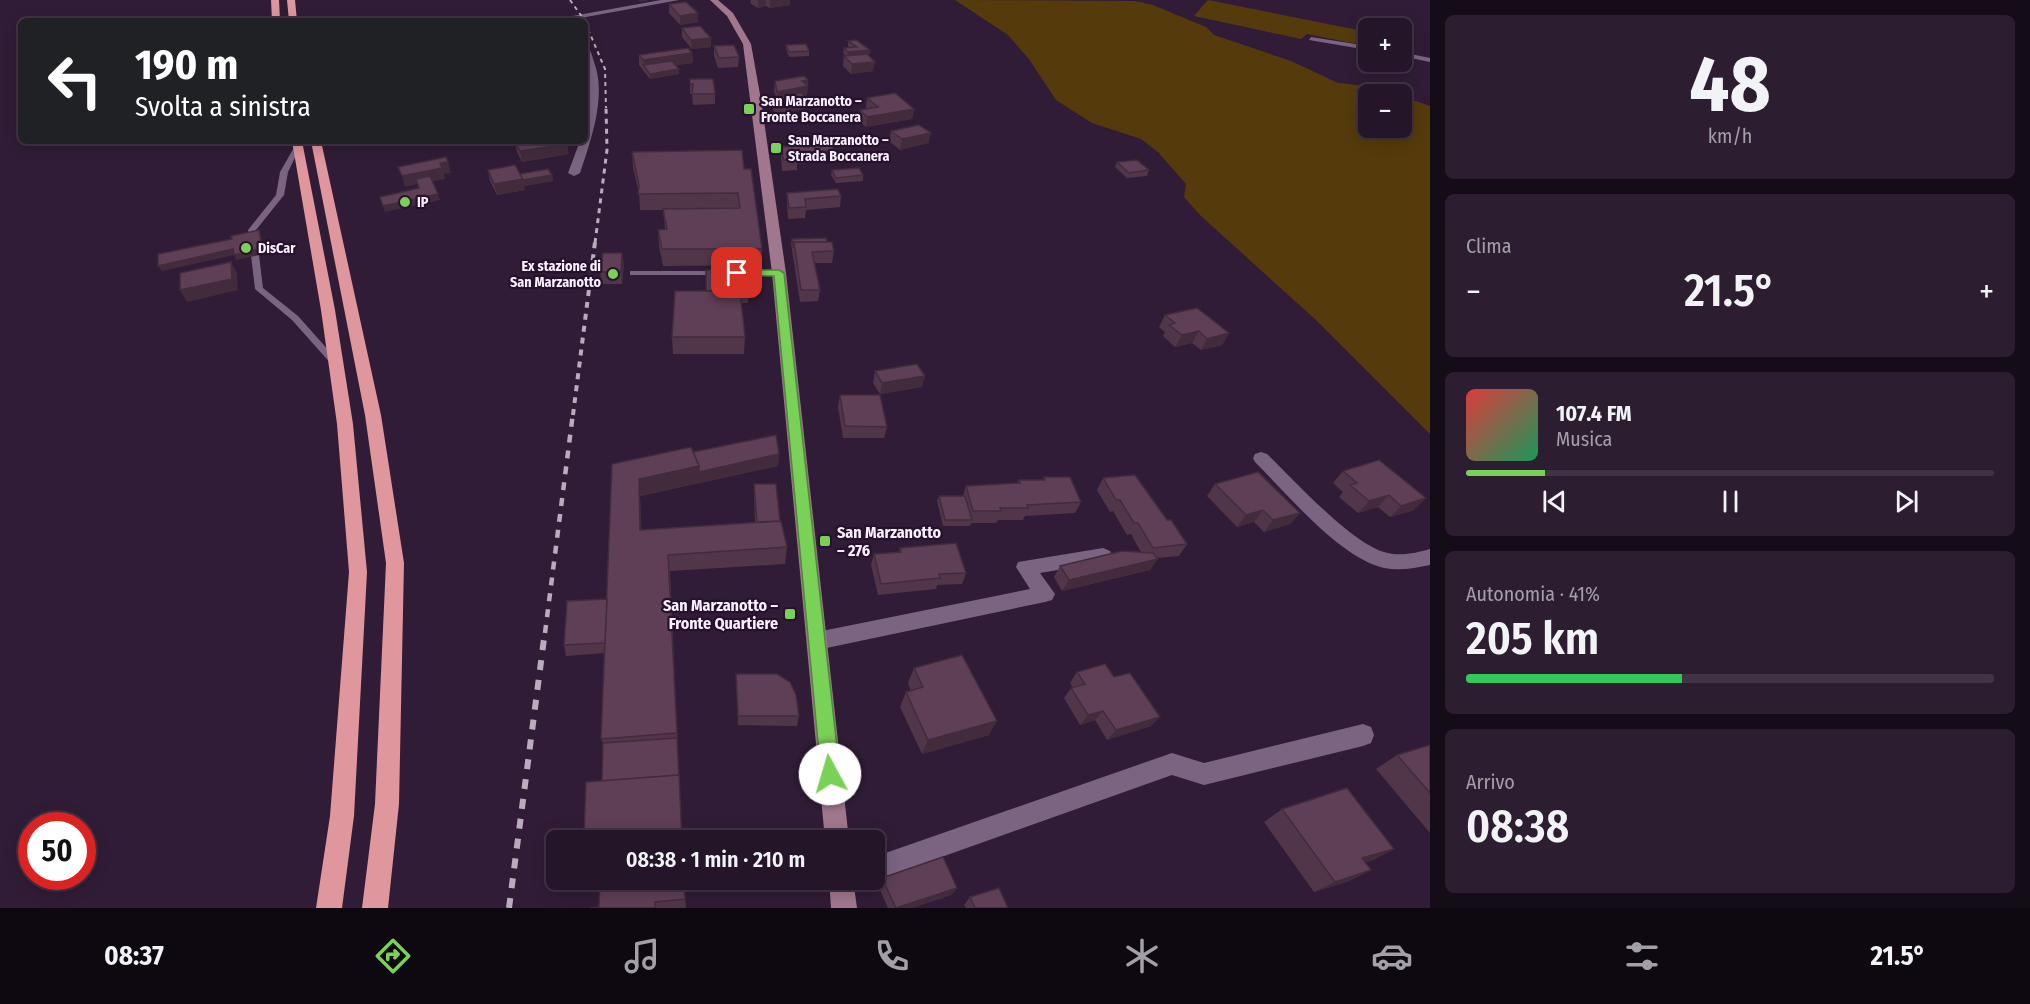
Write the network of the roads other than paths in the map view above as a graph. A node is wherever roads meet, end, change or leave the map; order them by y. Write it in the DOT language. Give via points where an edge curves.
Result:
graph roads {
  1 [pos="275,0"];
  2 [pos="291,0"];
  3 [pos="675,0"];
  4 [pos="714,0"];
  5 [pos="276,18"];
  6 [pos="293,18"];
  7 [pos="576,18"];
  8 [pos="1311,39"];
  9 [pos="1358,46"];
  10 [pos="1412,56"];
  11 [pos="588,57"];
  12 [pos="1430,60"];
  13 [pos="588,126"];
  14 [pos="302,144"];
  15 [pos="303,144"];
  16 [pos="304,144"];
  17 [pos="584,144"];
  18 [pos="574,173"];
  19 [pos="633,273"];
  20 [pos="779,273"];
  21 [pos="336,364"];
  22 [pos="1261,458"];
  23 [pos="1103,556"];
  24 [pos="1430,557"];
  25 [pos="817,641"];
  26 [pos="1363,735"];
  27 [pos="836,830"];
  28 [pos="885,865"];
  29 [pos="843,890"];
  30 [pos="330,908"];
  31 [pos="375,908"];
  32 [pos="844,908"];
  1 -- 5 [label="highway"];
  2 -- 6 [label="highway"];
  3 -- 7 [label="street"];
  4 -- 20 [label="main road" via="730,15 747,44"];
  8 -- 9 [label="lane"];
  10 -- 12 [label="lane"];
  11 -- 13 [label="street" via="594,74"];
  14 -- 21 [label="lane" via="284,172 280,195 252,230 259,289 295,318"];
  15 -- 21 [label="highway"];
  16 -- 31 [label="highway" via="373,415 395,563 387,804"];
  17 -- 18 [label="street"];
  19 -- 20 [label="lane"];
  20 -- 25 [label="main road"];
  21 -- 30 [label="highway" via="358,572 342,816"];
  22 -- 24 [label="street" via="1355,546 1379,558 1405,563"];
  23 -- 25 [label="street" via="1025,567 1045,594"];
  25 -- 27 [label="main road"];
  26 -- 28 [label="street" via="1204,774 1172,764"];
  29 -- 32 [label="main road"];
}
